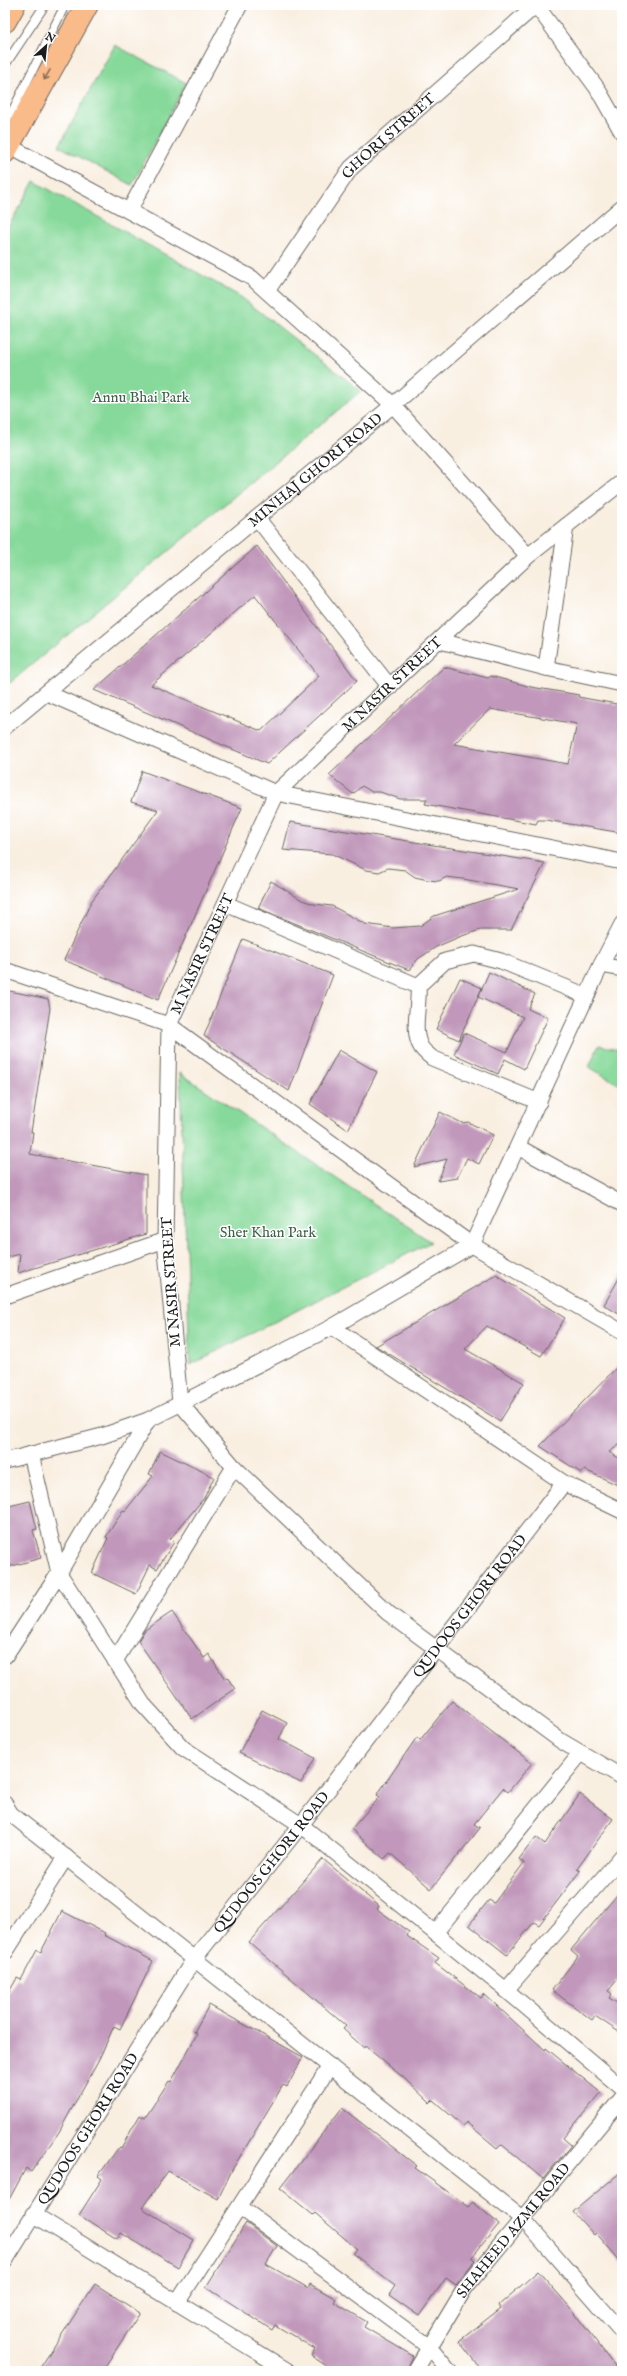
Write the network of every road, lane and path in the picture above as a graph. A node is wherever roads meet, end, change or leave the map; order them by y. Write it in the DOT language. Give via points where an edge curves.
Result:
graph roads {
  1 [pos="14,5"];
  2 [pos="45,5"];
  3 [pos="65,5"];
  4 [pos="87,5"];
  5 [pos="240,5"];
  6 [pos="536,5"];
  7 [pos="5,20"];
  8 [pos="5,65"];
  9 [pos="622,132"];
  10 [pos="6,141"];
  11 [pos="622,207"];
  12 [pos="129,211"];
  13 [pos="267,291"];
  14 [pos="393,405"];
  15 [pos="622,482"];
  16 [pos="256,518"];
  17 [pos="566,526"];
  18 [pos="528,556"];
  19 [pos="440,640"];
  20 [pos="546,668"];
  21 [pos="622,684"];
  22 [pos="390,687"];
  23 [pos="47,693"];
  24 [pos="5,727"];
  25 [pos="276,794"];
  26 [pos="622,862"];
  27 [pos="226,904"];
  28 [pos="622,924"];
  29 [pos="601,965"];
  30 [pos="5,970"];
  31 [pos="622,970"];
  32 [pos="418,986"];
  33 [pos="587,996"];
  34 [pos="169,1025"];
  35 [pos="539,1102"];
  36 [pos="518,1147"];
  37 [pos="622,1204"];
  38 [pos="165,1240"];
  39 [pos="472,1245"];
  40 [pos="5,1296"];
  41 [pos="332,1327"];
  42 [pos="622,1332"];
  43 [pos="180,1403"];
  44 [pos="148,1420"];
  45 [pos="30,1454"];
  46 [pos="5,1461"];
  47 [pos="234,1467"];
  48 [pos="564,1483"];
  49 [pos="622,1511"];
  50 [pos="59,1573"];
  51 [pos="436,1648"];
  52 [pos="5,1656"];
  53 [pos="115,1661"];
  54 [pos="581,1753"];
  55 [pos="622,1777"];
  56 [pos="8,1809"];
  57 [pos="301,1825"];
  58 [pos="622,1856"];
  59 [pos="66,1857"];
  60 [pos="435,1933"];
  61 [pos="5,1953"];
  62 [pos="194,1959"];
  63 [pos="506,1990"];
  64 [pos="330,2066"];
  65 [pos="622,2088"];
  66 [pos="622,2098"];
  67 [pos="240,2207"];
  68 [pos="33,2214"];
  69 [pos="524,2220"];
  70 [pos="5,2261"];
  71 [pos="178,2303"];
  72 [pos="622,2332"];
  73 [pos="429,2347"];
  74 [pos="288,2371"];
  75 [pos="415,2371"];
  76 [pos="449,2371"];
  1 -- 7 [label="main road"];
  2 -- 8 [label="lane"];
  3 -- 10 [label="lane"];
  4 -- 10 [label="main road, one-way"];
  5 -- 12 [label="street"];
  6 -- 9 [label="street" via="597,88"];
  6 -- 13 [label="street, GHORI STREET" via="351,168"];
  10 -- 12 [label="street"];
  11 -- 14 [label="street, MINHAJ GHORI ROAD"];
  12 -- 13 [label="street" via="252,278"];
  13 -- 14 [label="street"];
  14 -- 16 [label="street, MINHAJ GHORI ROAD"];
  14 -- 18 [label="street"];
  15 -- 17 [label="street, M NASIR STREET"];
  16 -- 22 [label="street"];
  16 -- 23 [label="street, MINHAJ GHORI ROAD"];
  17 -- 18 [label="street, M NASIR STREET"];
  17 -- 20 [label="street"];
  18 -- 19 [label="street, M NASIR STREET"];
  19 -- 20 [label="street"];
  19 -- 22 [label="street, M NASIR STREET"];
  20 -- 21 [label="street"];
  22 -- 25 [label="street, M NASIR STREET"];
  23 -- 24 [label="street, MINHAJ GHORI ROAD"];
  23 -- 25 [label="street"];
  25 -- 26 [label="street"];
  25 -- 27 [label="street, M NASIR STREET"];
  27 -- 32 [label="street"];
  27 -- 34 [label="street, M NASIR STREET"];
  28 -- 29 [label="street"];
  29 -- 31 [label="street"];
  29 -- 33 [label="street"];
  30 -- 34 [label="street"];
  32 -- 33 [label="street" via="445,961 474,954 501,961"];
  32 -- 35 [label="street" via="420,1000 416,1032 421,1047 432,1058"];
  33 -- 35 [label="street"];
  34 -- 38 [label="street, M NASIR STREET"];
  34 -- 39 [label="street"];
  35 -- 36 [label="street"];
  36 -- 37 [label="street"];
  36 -- 39 [label="street"];
  38 -- 40 [label="street"];
  38 -- 43 [label="street, M NASIR STREET"];
  39 -- 41 [label="street"];
  39 -- 42 [label="street"];
  41 -- 43 [label="street"];
  41 -- 48 [label="street"];
  43 -- 44 [label="street"];
  43 -- 47 [label="street"];
  44 -- 45 [label="street" via="102,1436"];
  44 -- 50 [label="street"];
  45 -- 46 [label="street"];
  45 -- 50 [label="street"];
  47 -- 51 [label="street" via="388,1613"];
  47 -- 53 [label="street"];
  48 -- 49 [label="street"];
  48 -- 51 [label="street, QUDOOS GHORI ROAD"];
  50 -- 52 [label="street"];
  50 -- 53 [label="street"];
  51 -- 54 [label="street" via="561,1741"];
  51 -- 57 [label="street, QUDOOS GHORI ROAD"];
  53 -- 57 [label="street" via="143,1704 183,1748"];
  54 -- 55 [label="street"];
  54 -- 60 [label="street"];
  56 -- 59 [label="street"];
  57 -- 60 [label="street"];
  57 -- 62 [label="street, QUDOOS GHORI ROAD"];
  58 -- 63 [label="street"];
  59 -- 61 [label="street"];
  59 -- 62 [label="street"];
  60 -- 63 [label="street"];
  62 -- 64 [label="street"];
  62 -- 68 [label="street, QUDOOS GHORI ROAD"];
  63 -- 65 [label="street"];
  64 -- 67 [label="street"];
  64 -- 69 [label="street"];
  66 -- 69 [label="street, SHAHEED AZMI ROAD"];
  67 -- 71 [label="street"];
  67 -- 73 [label="street"];
  68 -- 70 [label="street, QUDOOS GHORI ROAD"];
  68 -- 71 [label="street"];
  69 -- 72 [label="street"];
  69 -- 73 [label="street, SHAHEED AZMI ROAD" via="465,2288"];
  71 -- 74 [label="street"];
  73 -- 75 [label="street, SHAHEED AZMI ROAD"];
  73 -- 76 [label="street"];
}
